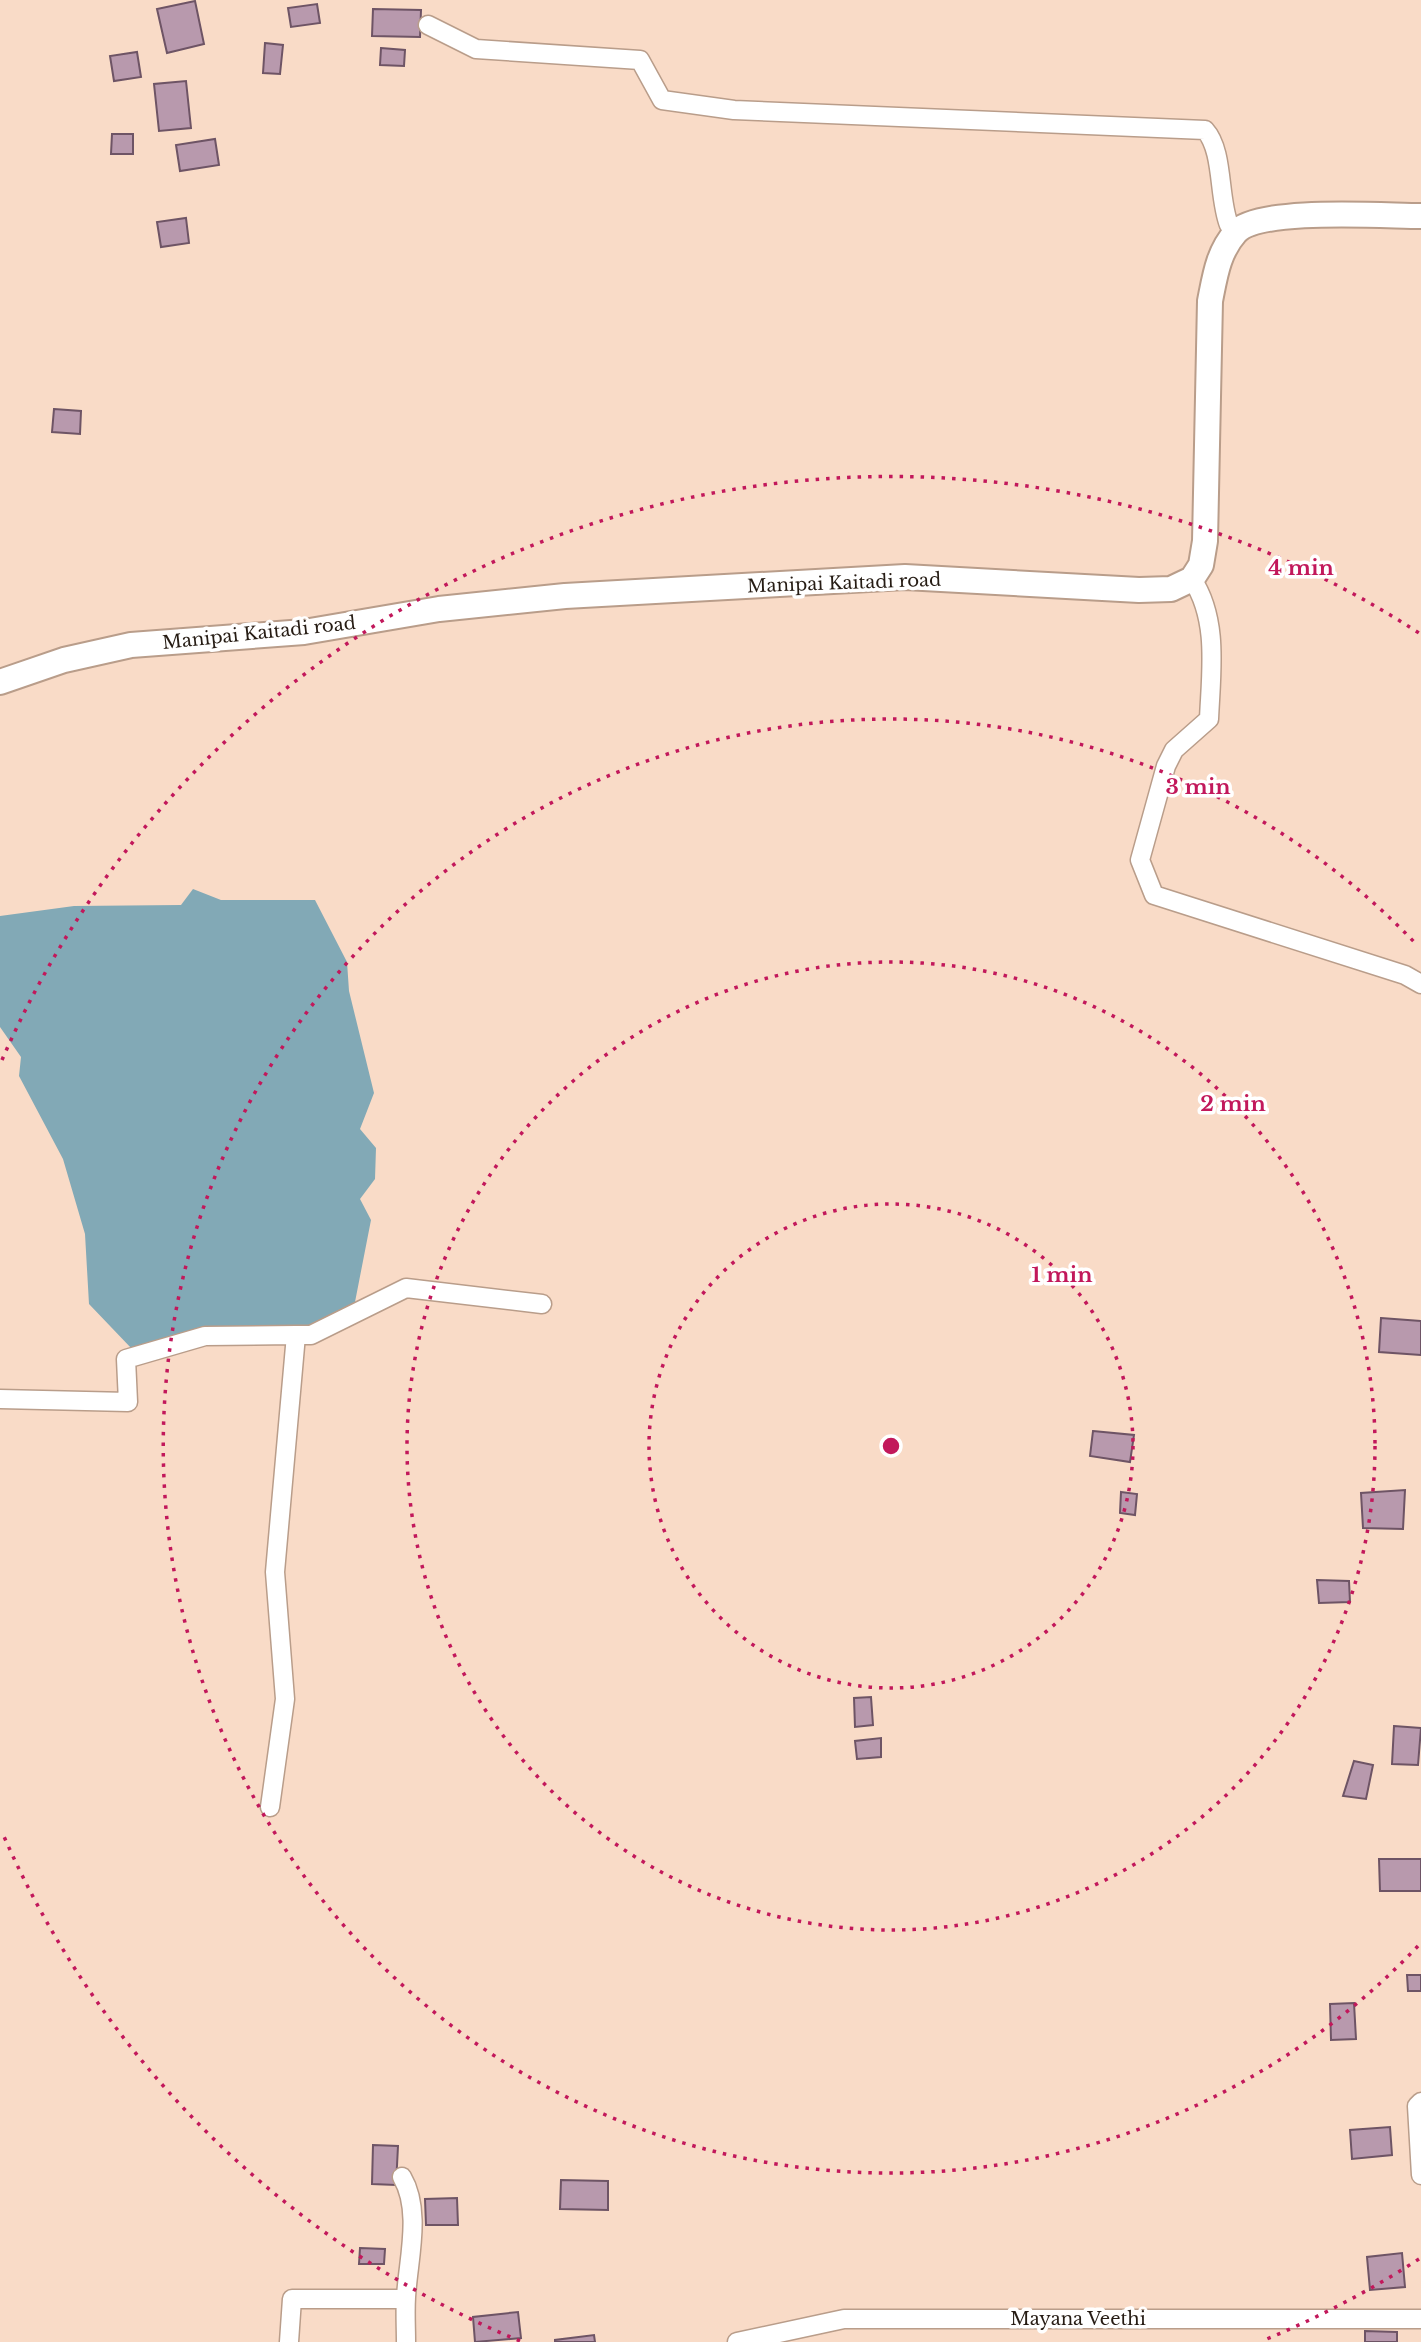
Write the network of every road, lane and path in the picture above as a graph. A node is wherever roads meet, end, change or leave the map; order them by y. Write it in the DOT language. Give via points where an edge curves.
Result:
graph roads {
  1 [pos="428,25"];
  2 [pos="1421,216"];
  3 [pos="1238,229"];
  4 [pos="1192,579"];
  5 [pos="0,682"];
  6 [pos="1421,984"];
  7 [pos="542,1304"];
  8 [pos="296,1335"];
  9 [pos="0,1399"];
  10 [pos="270,1807"];
  11 [pos="1421,2102"];
  12 [pos="1421,2175"];
  13 [pos="402,2177"];
  14 [pos="405,2299"];
  15 [pos="1421,2319"];
  16 [pos="289,2342"];
  17 [pos="406,2342"];
  18 [pos="737,2342"];
  1 -- 3 [label="street" via="476,49 640,60 662,100 722,108 1205,130 1214,140 1221,206 1228,225"];
  2 -- 3 [label="main road" via="1283,217"];
  3 -- 4 [label="main road" via="1217,262 1210,301 1205,541 1201,565"];
  4 -- 5 [label="main road, Manipai Kaitadi road" via="1171,589 1139,590 905,577 565,596 439,609 304,632 131,645 64,660"];
  4 -- 6 [label="street" via="1203,595 1210,620 1209,719 1174,750 1166,766 1140,860 1154,895"];
  7 -- 8 [label="street" via="405,1287 311,1335"];
  8 -- 9 [label="street" via="205,1336 126,1359 128,1402"];
  8 -- 10 [label="street" via="275,1572 285,1699"];
  11 -- 12 [label="street" via="1417,2106"];
  13 -- 14 [label="street" via="409,2189 412,2248"];
  14 -- 16 [label="street" via="292,2299"];
  14 -- 17 [label="street"];
  15 -- 18 [label="street, Mayana Veethi" via="844,2319"];
}
